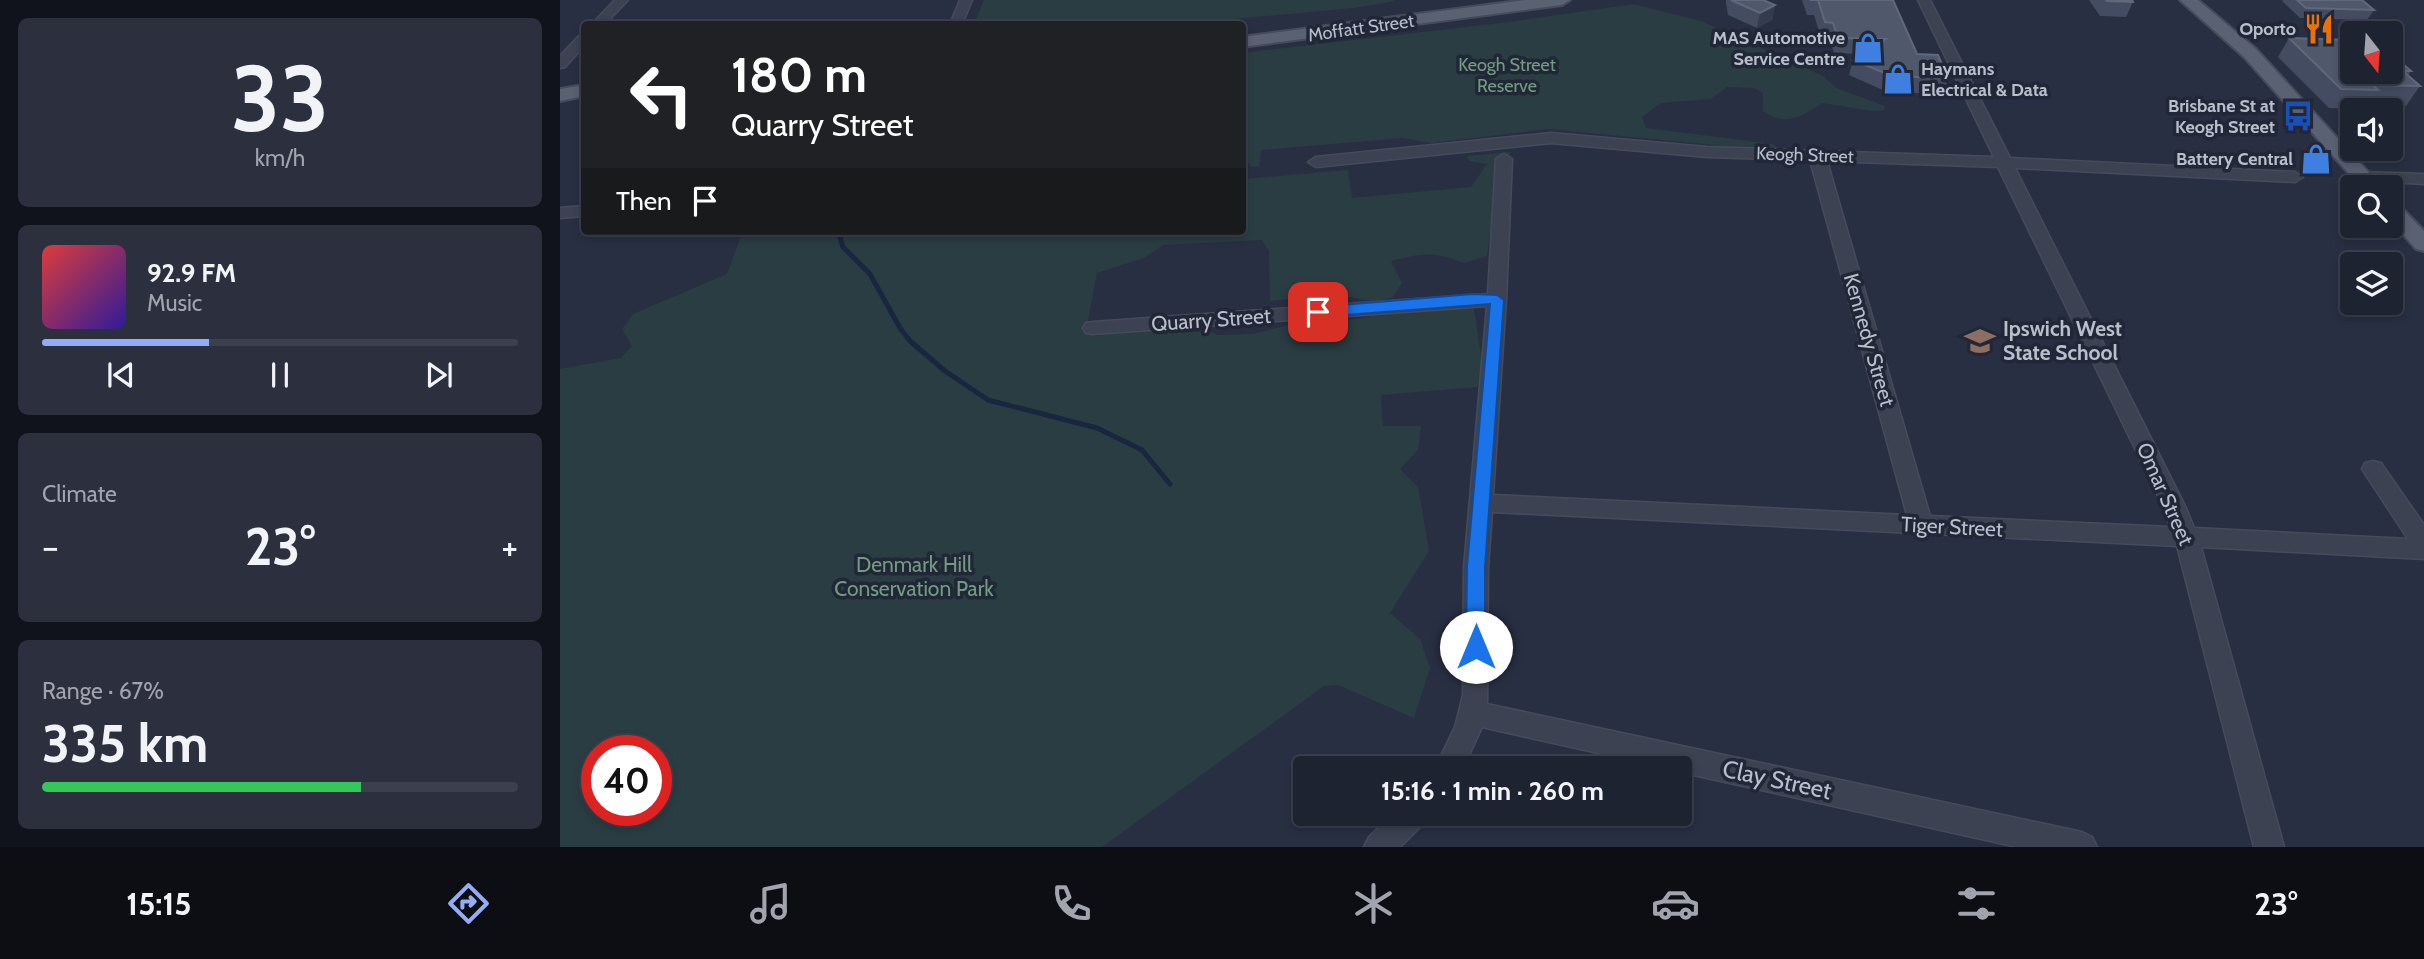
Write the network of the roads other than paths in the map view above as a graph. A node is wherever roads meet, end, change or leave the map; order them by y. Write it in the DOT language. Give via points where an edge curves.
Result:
graph roads {
  1 [pos="622,0"];
  2 [pos="966,0"];
  3 [pos="1562,0"];
  4 [pos="1924,0"];
  5 [pos="2173,0"];
  6 [pos="2188,0"];
  7 [pos="2205,0"];
  8 [pos="601,21"];
  9 [pos="957,21"];
  10 [pos="2219,28"];
  11 [pos="581,41"];
  12 [pos="1246,41"];
  13 [pos="2250,53"];
  14 [pos="560,64"];
  15 [pos="560,86"];
  16 [pos="581,89"];
  17 [pos="581,90"];
  18 [pos="560,95"];
  19 [pos="1817,155"];
  20 [pos="1504,159"];
  21 [pos="1315,162"];
  22 [pos="2004,163"];
  23 [pos="2362,175"];
  24 [pos="2295,177"];
  25 [pos="2424,179"];
  26 [pos="2403,180"];
  27 [pos="581,211"];
  28 [pos="560,213"];
  29 [pos="2403,221"];
  30 [pos="2424,244"];
  31 [pos="1497,300"];
  32 [pos="1093,328"];
  33 [pos="2373,469"];
  34 [pos="1481,503"];
  35 [pos="1921,525"];
  36 [pos="2187,538"];
  37 [pos="2424,547"];
  38 [pos="1472,713"];
  39 [pos="1455,756"];
  40 [pos="1401,826"];
  41 [pos="1379,847"];
  42 [pos="2082,847"];
  43 [pos="2269,847"];
  1 -- 8 [label="street"];
  2 -- 9 [label="street"];
  3 -- 12 [label="main road, Moffatt Street"];
  4 -- 22 [label="street, Omar Street"];
  5 -- 10 [label="main road"];
  6 -- 10 [label="main road"];
  7 -- 13 [label="main road" via="2250,47"];
  10 -- 13 [label="main road"];
  11 -- 14 [label="street"];
  13 -- 23 [label="main road"];
  15 -- 16 [label="main road"];
  17 -- 18 [label="main road"];
  19 -- 21 [label="street, Keogh Street" via="1707,152 1551,138"];
  19 -- 22 [label="street, Keogh Street"];
  19 -- 35 [label="street, Kennedy Street"];
  20 -- 31 [label="street"];
  22 -- 24 [label="street, Keogh Street"];
  22 -- 36 [label="street, Omar Street"];
  25 -- 26 [label="street"];
  27 -- 28 [label="street"];
  29 -- 30 [label="main road"];
  31 -- 32 [label="street, Quarry Street"];
  31 -- 34 [label="street"];
  33 -- 37 [label="street"];
  34 -- 35 [label="street, Tiger Street"];
  34 -- 38 [label="street"];
  35 -- 36 [label="street, Tiger Street"];
  36 -- 37 [label="street, Tiger Street"];
  36 -- 43 [label="street, Omar Street"];
  38 -- 39 [label="street"];
  38 -- 42 [label="street, Clay Street"];
  40 -- 41 [label="street"];
}
